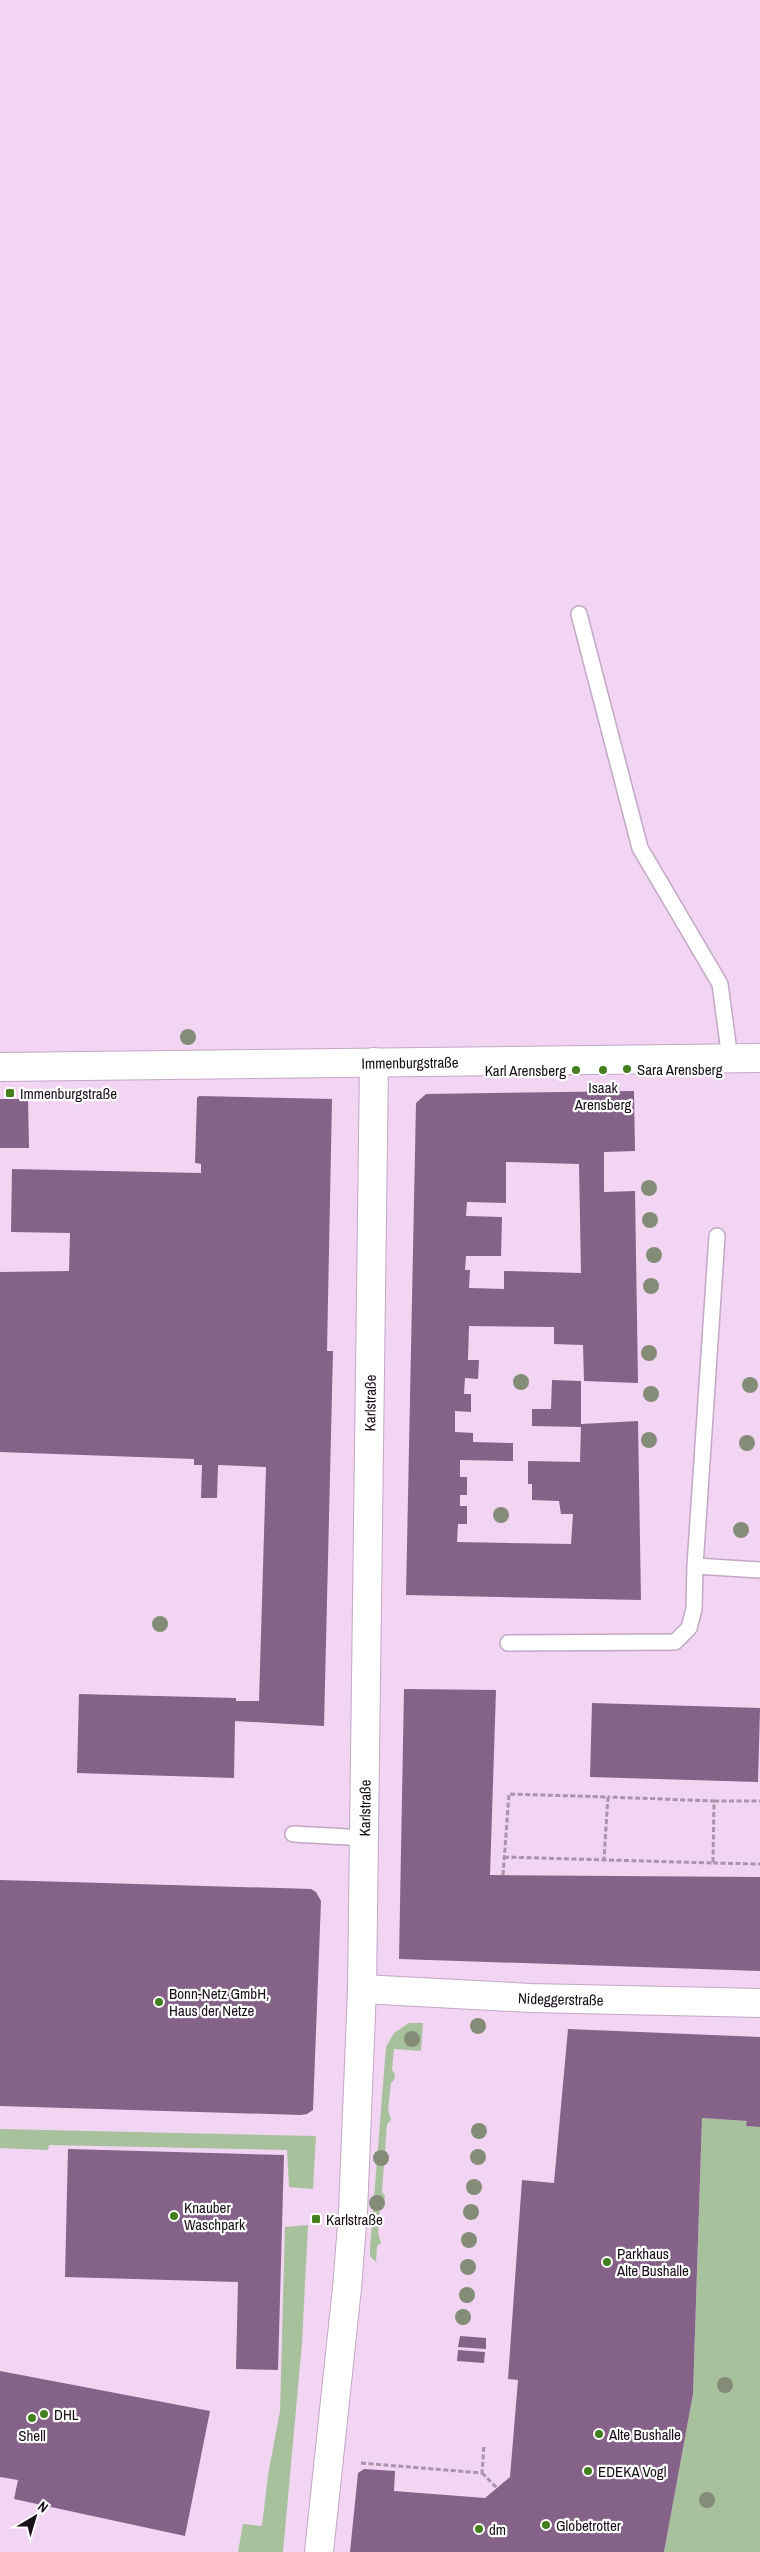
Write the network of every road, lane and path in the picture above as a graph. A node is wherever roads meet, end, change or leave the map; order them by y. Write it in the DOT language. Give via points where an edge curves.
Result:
graph roads {
  1 [pos="579,614"];
  2 [pos="760,1058"];
  3 [pos="730,1059"];
  4 [pos="374,1062"];
  5 [pos="0,1066"];
  6 [pos="717,1236"];
  7 [pos="695,1566"];
  8 [pos="760,1570"];
  9 [pos="508,1643"];
  10 [pos="608,1797"];
  11 [pos="714,1801"];
  12 [pos="760,1802"];
  13 [pos="293,1834"];
  14 [pos="366,1838"];
  15 [pos="504,1857"];
  16 [pos="604,1859"];
  17 [pos="713,1863"];
  18 [pos="760,1864"];
  19 [pos="503,1875"];
  20 [pos="362,1989"];
  21 [pos="760,2003"];
  22 [pos="484,2445"];
  23 [pos="397,2466"];
  24 [pos="482,2473"];
  25 [pos="497,2488"];
  26 [pos="319,2552"];
  1 -- 3 [label="lane" via="640,848 720,984"];
  2 -- 3 [label="street, Immenburgstraße"];
  3 -- 4 [label="street, Immenburgstraße"];
  4 -- 5 [label="street, Immenburgstraße"];
  4 -- 14 [label="street, Karlstraße"];
  6 -- 7 [label="lane"];
  7 -- 8 [label="lane"];
  7 -- 9 [label="lane" via="694,1609 689,1628 675,1642"];
  10 -- 11 [label="path"];
  10 -- 15 [label="path" via="509,1794"];
  10 -- 16 [label="path"];
  11 -- 12 [label="path"];
  11 -- 17 [label="path"];
  13 -- 14 [label="lane"];
  14 -- 20 [label="street, Karlstraße"];
  15 -- 16 [label="path"];
  15 -- 19 [label="path"];
  16 -- 17 [label="path"];
  17 -- 18 [label="path"];
  20 -- 21 [label="street, Nideggerstraße" via="531,1998"];
  20 -- 26 [label="street, Karlstraße" via="353,2212"];
  22 -- 24 [label="path"];
  23 -- 24 [label="path"];
  24 -- 25 [label="path"];
}
